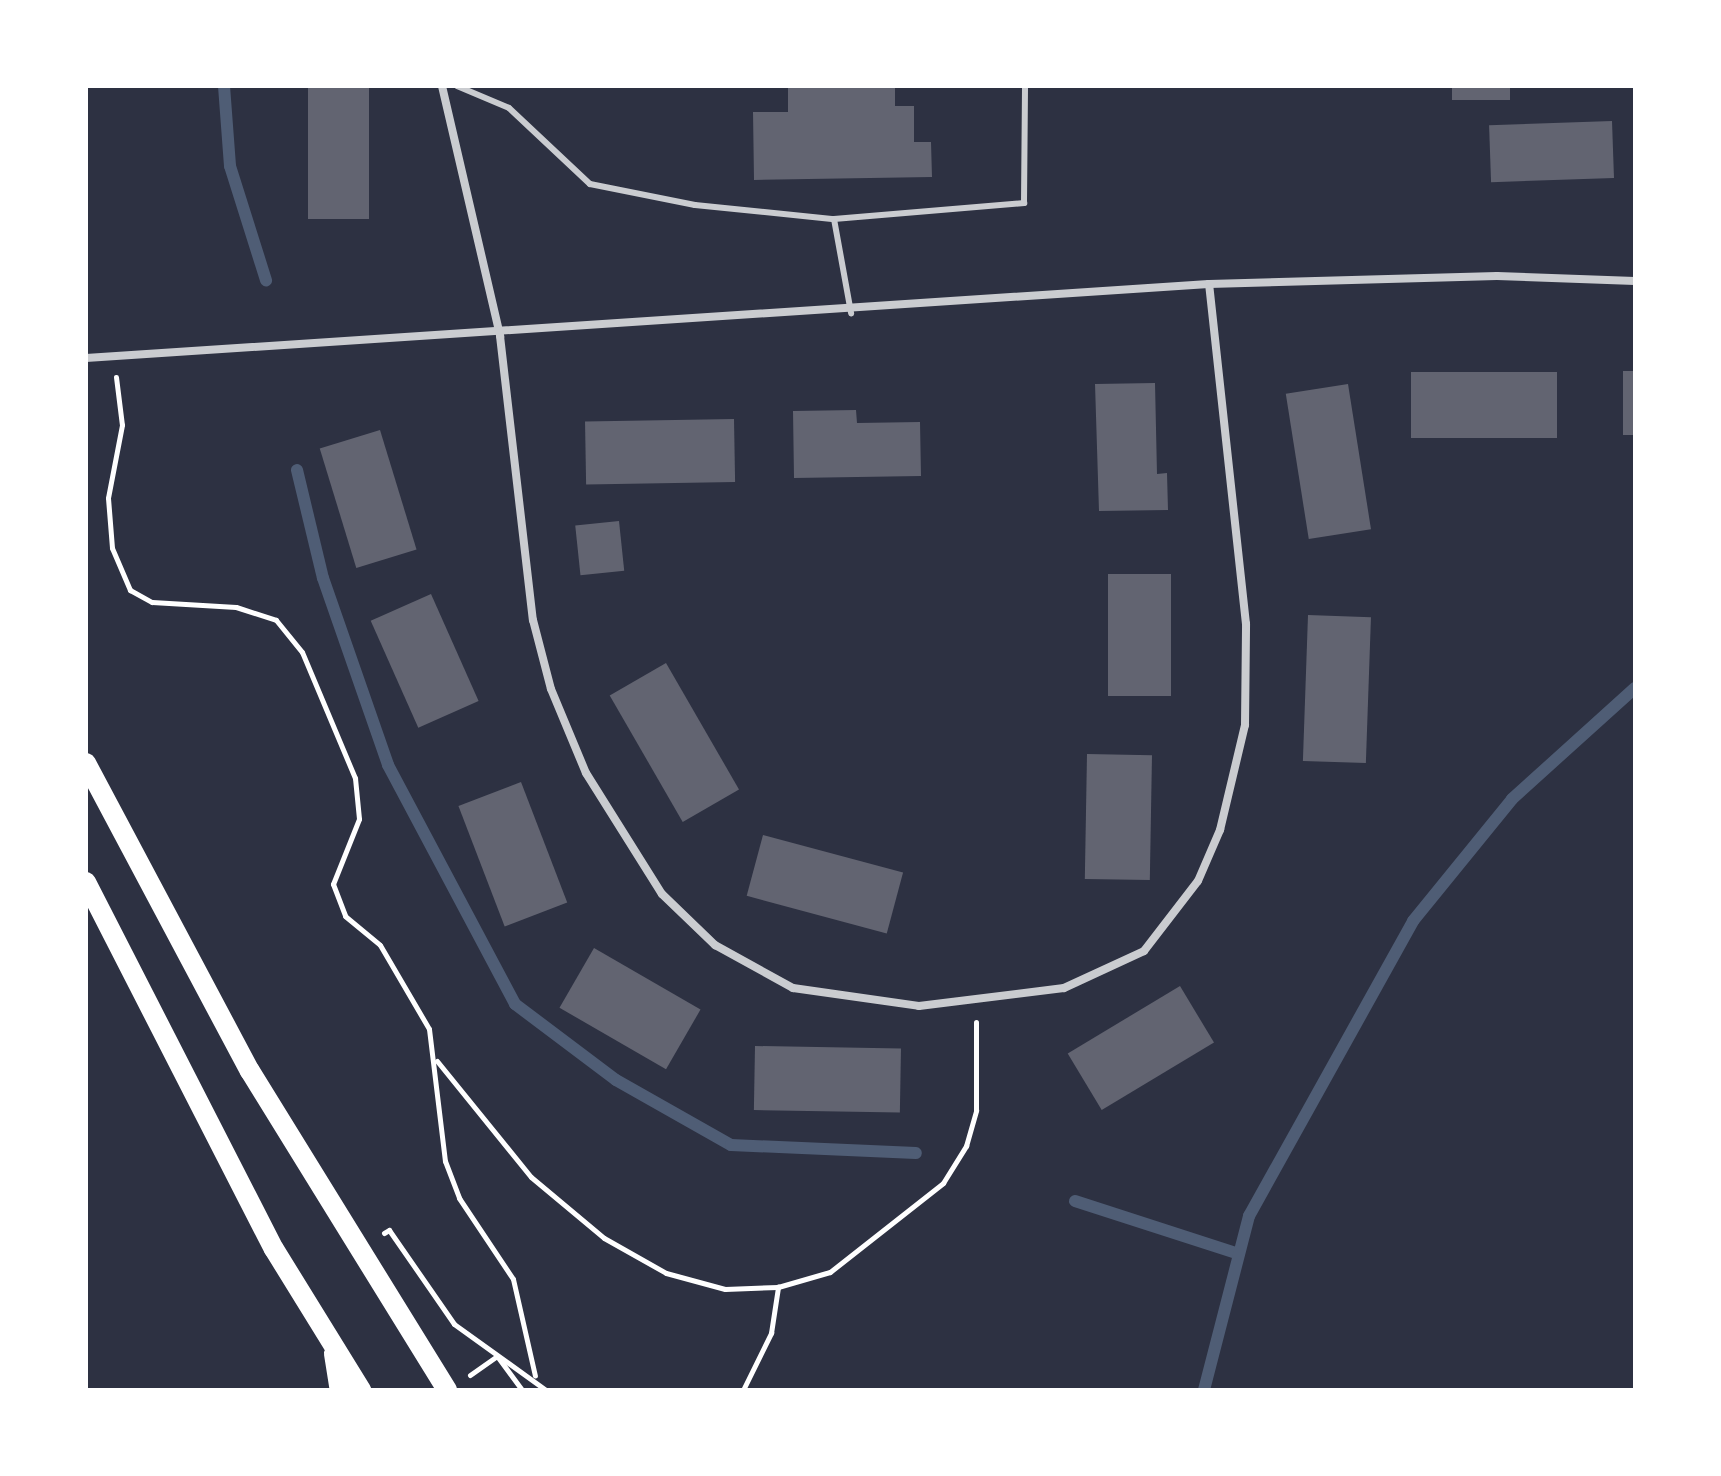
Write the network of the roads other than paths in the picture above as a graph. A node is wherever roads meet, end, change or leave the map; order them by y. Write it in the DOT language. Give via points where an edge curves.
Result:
graph roads {
  1 [pos="442,86"];
  2 [pos="457,86"];
  3 [pos="1025,86"];
  4 [pos="834,219"];
  5 [pos="1635,281"];
  6 [pos="1209,284"];
  7 [pos="851,313"];
  8 [pos="500,336"];
  9 [pos="86,358"];
  10 [pos="86,763"];
  11 [pos="86,882"];
  12 [pos="333,1346"];
  13 [pos="340,1390"];
  14 [pos="361,1390"];
  15 [pos="447,1390"];
  1 -- 8 [label="street"];
  2 -- 4 [label="lane" via="509,108 590,184 695,205"];
  3 -- 4 [label="lane" via="1024,203"];
  4 -- 7 [label="lane"];
  5 -- 6 [label="street" via="1497,276"];
  6 -- 7 [label="street"];
  6 -- 8 [label="street" via="1246,624 1245,725 1220,830 1198,881 1144,951 1064,988 976,1002 845,1001 761,975 715,945 662,894 621,836 551,689 533,620"];
  7 -- 8 [label="street"];
  8 -- 9 [label="street"];
  10 -- 15 [label="main road" via="250,1071 357,1253"];
  11 -- 12 [label="main road" via="274,1249"];
  12 -- 13 [label="main road"];
  12 -- 14 [label="main road"];
}
